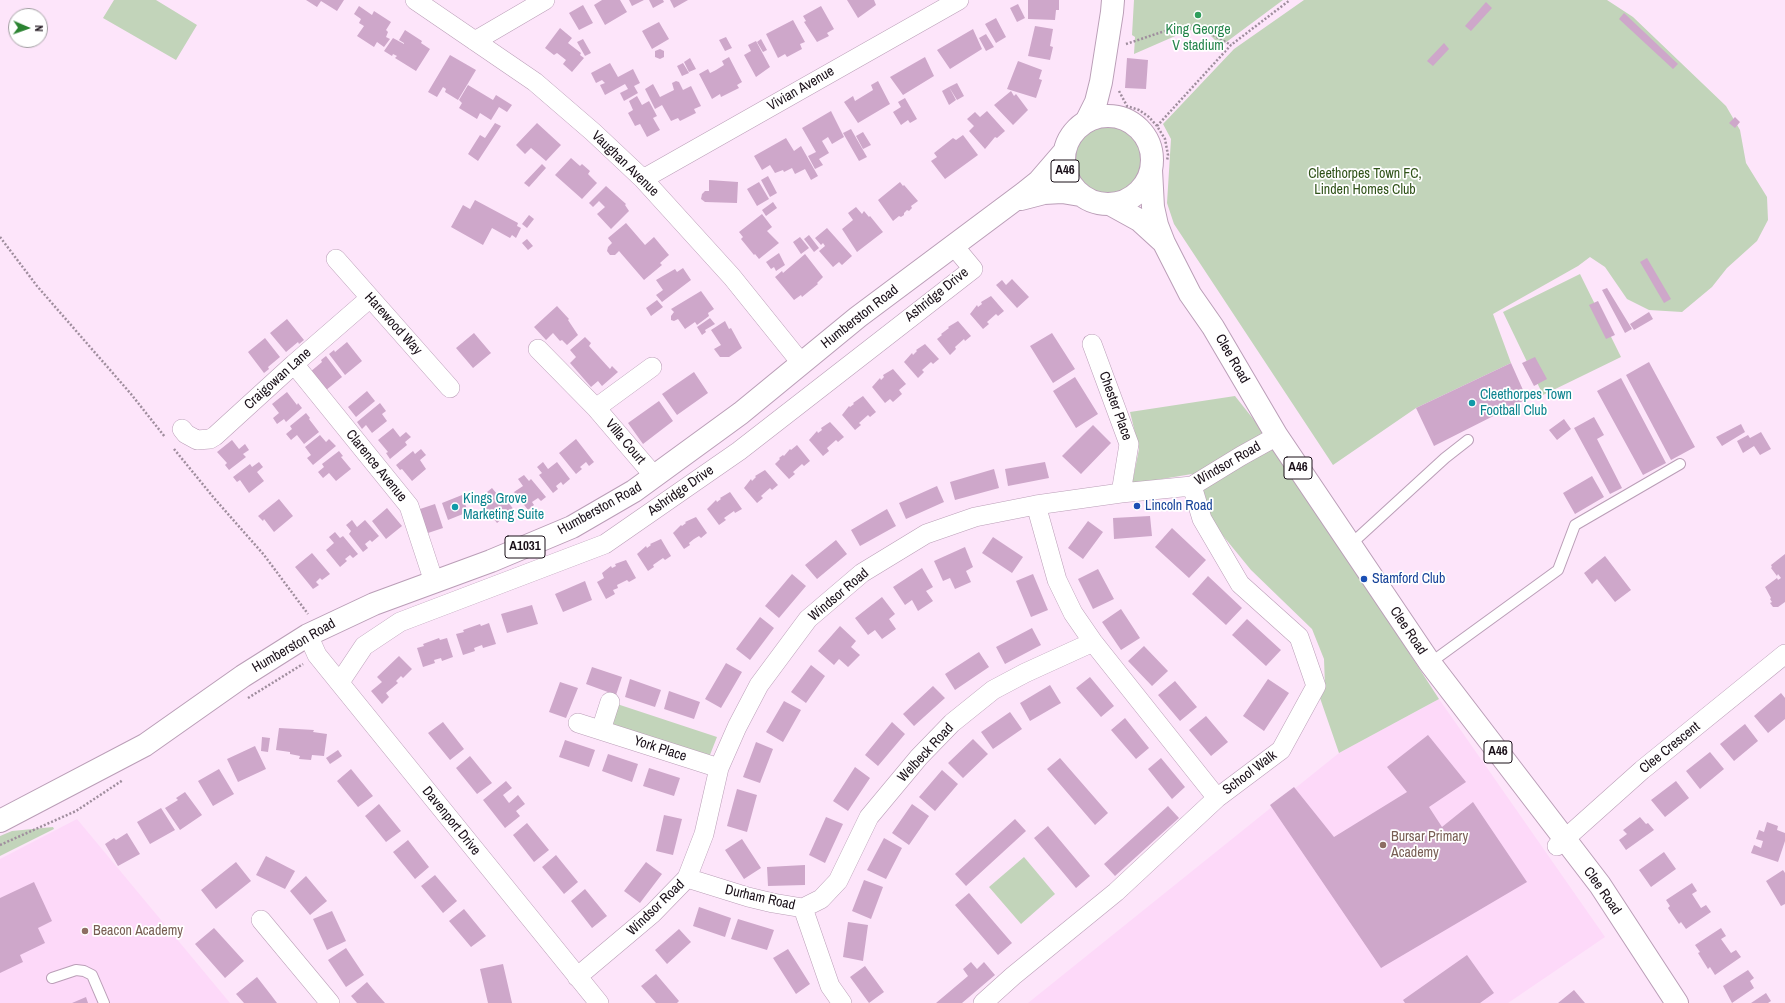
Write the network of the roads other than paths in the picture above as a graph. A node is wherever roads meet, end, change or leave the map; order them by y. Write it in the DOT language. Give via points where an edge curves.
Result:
graph roads {
  1 [pos="415,0"];
  2 [pos="545,0"];
  3 [pos="959,0"];
  4 [pos="1113,0"];
  5 [pos="475,41"];
  6 [pos="1106,52"];
  7 [pos="1124,118"];
  8 [pos="1087,120"];
  9 [pos="1064,152"];
  10 [pos="1151,170"];
  11 [pos="643,179"];
  12 [pos="1080,195"];
  13 [pos="1009,204"];
  14 [pos="1110,204"];
  15 [pos="1164,243"];
  16 [pos="954,245"];
  17 [pos="336,260"];
  18 [pos="370,298"];
  19 [pos="1092,344"];
  20 [pos="538,349"];
  21 [pos="294,364"];
  22 [pos="802,364"];
  23 [pos="652,367"];
  24 [pos="450,388"];
  25 [pos="596,408"];
  26 [pos="182,429"];
  27 [pos="1277,436"];
  28 [pos="1468,440"];
  29 [pos="1680,464"];
  30 [pos="654,477"];
  31 [pos="1192,486"];
  32 [pos="1121,493"];
  33 [pos="1036,505"];
  34 [pos="1350,545"];
  35 [pos="434,582"];
  36 [pos="314,632"];
  37 [pos="1093,642"];
  38 [pos="1785,654"];
  39 [pos="1430,664"];
  40 [pos="340,682"];
  41 [pos="610,702"];
  42 [pos="578,722"];
  43 [pos="600,730"];
  44 [pos="719,768"];
  45 [pos="1217,798"];
  46 [pos="0,821"];
  47 [pos="1561,843"];
  48 [pos="687,878"];
  49 [pos="803,908"];
  50 [pos="261,920"];
  51 [pos="577,977"];
  52 [pos="52,978"];
  53 [pos="104,1003"];
  54 [pos="330,1003"];
  55 [pos="599,1003"];
  56 [pos="842,1003"];
  57 [pos="983,1003"];
  58 [pos="1677,1003"];
  1 -- 5 [label="street, Vaughan Avenue"];
  2 -- 5 [label="street"];
  3 -- 11 [label="street, Vivian Avenue"];
  4 -- 6 [label="main road, A46"];
  5 -- 11 [label="street, Vaughan Avenue" via="535,82"];
  6 -- 7 [label="main road, A46" via="1108,82"];
  6 -- 8 [label="main road, A46" via="1096,102"];
  7 -- 8 [label="main road, A46" via="1111,115"];
  7 -- 10 [label="main road, A46" via="1144,133 1150,144"];
  8 -- 9 [label="main road, A46" via="1076,128 1068,139"];
  9 -- 12 [label="main road, A46" via="1066,176"];
  9 -- 13 [label="main road, Humberston Road / A1031" via="1039,181"];
  10 -- 14 [label="main road, A46" via="1146,183 1136,194 1124,201"];
  10 -- 15 [label="main road, Clee Road / A46" via="1153,207"];
  11 -- 22 [label="street, Vaughan Avenue" via="732,278"];
  12 -- 13 [label="main road, Humberston Road / A1031" via="1044,193"];
  12 -- 14 [label="main road, A46" via="1099,204"];
  13 -- 16 [label="main road, Humberston Road / A1031"];
  14 -- 15 [label="main road, Clee Road / A46" via="1139,220"];
  15 -- 27 [label="main road, Clee Road / A46" via="1190,294 1213,327"];
  16 -- 22 [label="main road, Humberston Road / A1031" via="858,317"];
  16 -- 40 [label="street, Ashridge Drive" via="973,269 739,451 605,544 400,622 364,646"];
  17 -- 18 [label="street, Harewood Way"];
  18 -- 21 [label="street, Craigowan Lane"];
  18 -- 24 [label="street, Harewood Way"];
  19 -- 32 [label="street, Chester Place" via="1129,444"];
  20 -- 25 [label="street, Villa Court"];
  21 -- 26 [label="street, Craigowan Lane" via="210,439 197,440"];
  21 -- 35 [label="street, Clarence Avenue" via="409,506"];
  22 -- 30 [label="main road, Humberston Road / A1031"];
  23 -- 25 [label="street, Villa Court"];
  25 -- 30 [label="street, Villa Court"];
  27 -- 31 [label="street, Windsor Road"];
  27 -- 34 [label="main road, Clee Road / A46"];
  28 -- 34 [label="lane"];
  29 -- 39 [label="lane" via="1575,525 1558,570"];
  30 -- 35 [label="main road, Humberston Road / A1031" via="572,527"];
  31 -- 32 [label="street, Windsor Road"];
  31 -- 45 [label="street, School Walk" via="1202,519 1240,584 1299,637 1316,686 1281,750"];
  32 -- 33 [label="street, Windsor Road"];
  33 -- 37 [label="street" via="1057,580 1072,613"];
  33 -- 44 [label="street, Windsor Road" via="975,517 926,534 862,573 808,619 759,685"];
  34 -- 39 [label="main road, Clee Road / A46"];
  35 -- 36 [label="main road, Humberston Road / A1031" via="374,604"];
  36 -- 40 [label="street, Davenport Drive" via="317,655"];
  36 -- 46 [label="main road, Humberston Road / A1031" via="243,676 145,744"];
  37 -- 45 [label="street"];
  37 -- 49 [label="street, Welbeck Road" via="993,690 952,723 919,757 870,817 838,881 821,899"];
  38 -- 47 [label="street, Clee Crescent" via="1642,770"];
  39 -- 47 [label="main road, Clee Road / A46"];
  40 -- 51 [label="street, Davenport Drive"];
  41 -- 43 [label="street"];
  42 -- 43 [label="street, York Place"];
  43 -- 44 [label="street, York Place"];
  44 -- 48 [label="street, Windsor Road" via="704,834"];
  45 -- 57 [label="street, School Walk" via="1116,892"];
  47 -- 58 [label="main road, Clee Road / A46" via="1600,885"];
  48 -- 49 [label="street, Durham Road" via="748,897"];
  48 -- 51 [label="street, Windsor Road" via="648,917"];
  49 -- 56 [label="street, Durham Road" via="830,986"];
  50 -- 54 [label="street"];
  51 -- 55 [label="street, Davenport Drive"];
  52 -- 53 [label="lane" via="76,970 84,971 92,975"];
}
